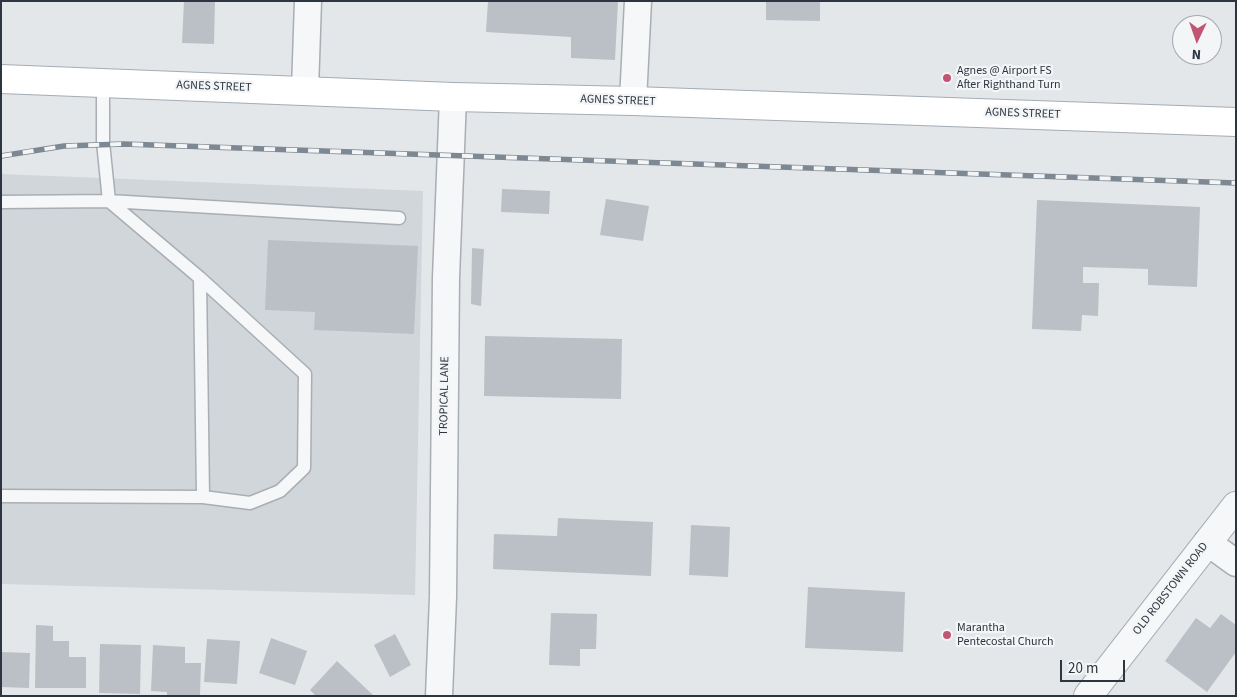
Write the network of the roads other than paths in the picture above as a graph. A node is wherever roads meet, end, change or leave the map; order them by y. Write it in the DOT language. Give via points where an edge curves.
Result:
graph roads {
  1 [pos="308,1"];
  2 [pos="638,1"];
  3 [pos="1,79"];
  4 [pos="103,83"];
  5 [pos="305,90"];
  6 [pos="453,97"];
  7 [pos="633,101"];
  8 [pos="1236,122"];
  9 [pos="109,201"];
  10 [pos="1,202"];
  11 [pos="399,218"];
  12 [pos="200,278"];
  13 [pos="1,496"];
  14 [pos="203,497"];
  15 [pos="1236,506"];
  16 [pos="1207,542"];
  17 [pos="1236,563"];
  18 [pos="439,696"];
  19 [pos="1088,696"];
  1 -- 5 [label="street"];
  2 -- 7 [label="street"];
  3 -- 4 [label="main road, AGNES STREET"];
  4 -- 5 [label="main road, AGNES STREET"];
  4 -- 9 [label="lane" via="103,142"];
  5 -- 6 [label="main road, AGNES STREET"];
  6 -- 7 [label="main road, AGNES STREET"];
  6 -- 18 [label="street, TROPICAL LANE" via="446,278"];
  7 -- 8 [label="main road, AGNES STREET"];
  9 -- 10 [label="lane"];
  9 -- 11 [label="lane"];
  9 -- 12 [label="lane"];
  12 -- 14 [label="lane"];
  12 -- 14 [label="lane" via="305,374 304,468 280,491 250,503"];
  13 -- 14 [label="lane"];
  15 -- 16 [label="street, OLD ROBSTOWN ROAD"];
  16 -- 17 [label="street"];
  16 -- 19 [label="street, OLD ROBSTOWN ROAD"];
}
